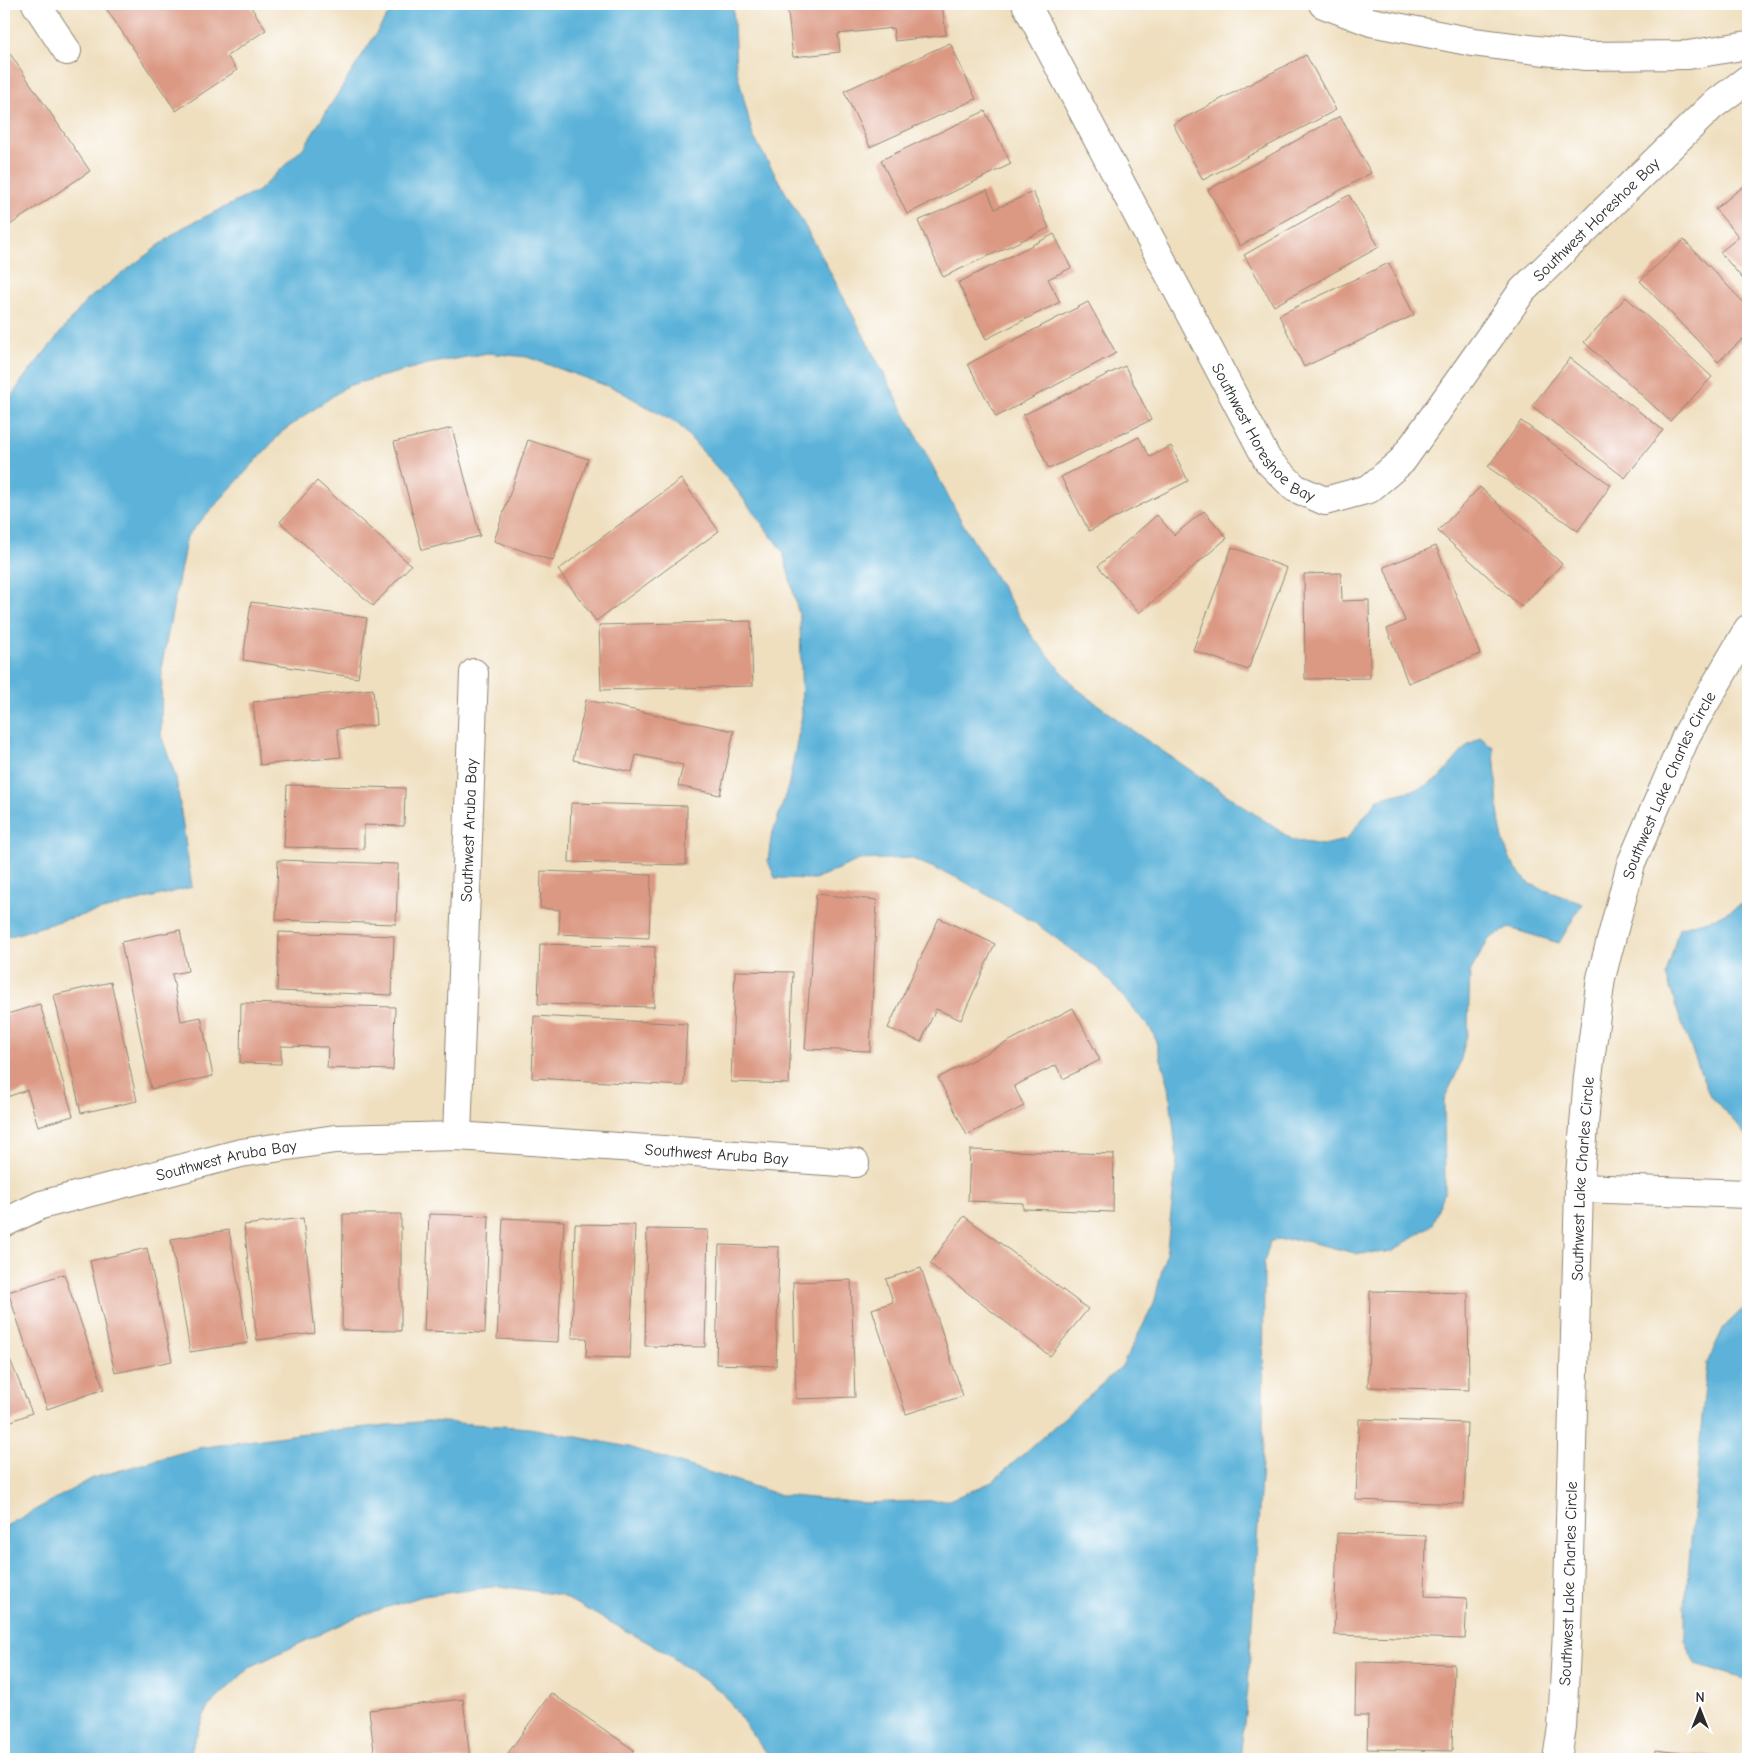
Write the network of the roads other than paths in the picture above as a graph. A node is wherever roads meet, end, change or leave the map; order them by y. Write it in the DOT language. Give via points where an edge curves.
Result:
graph roads {
  1 [pos="36,4"];
  2 [pos="1026,4"];
  3 [pos="1323,4"];
  4 [pos="1748,45"];
  5 [pos="67,51"];
  6 [pos="1748,80"];
  7 [pos="1748,629"];
  8 [pos="474,673"];
  9 [pos="458,1136"];
  10 [pos="855,1163"];
  11 [pos="1580,1188"];
  12 [pos="1748,1194"];
  13 [pos="4,1223"];
  14 [pos="1557,1759"];
  1 -- 5 [label="street"];
  2 -- 6 [label="street, Southwest Horeshoe Bay" via="1268,461 1295,488 1325,501 1369,489 1402,461 1523,290 1712,106"];
  3 -- 4 [label="street" via="1371,22 1472,42 1585,56 1688,54"];
  7 -- 11 [label="street, Southwest Lake Charles Circle" via="1687,734 1631,864 1602,978 1588,1076"];
  8 -- 9 [label="street, Southwest Aruba Bay"];
  9 -- 10 [label="street, Southwest Aruba Bay"];
  9 -- 13 [label="street, Southwest Aruba Bay" via="335,1139 241,1153 41,1206"];
  11 -- 12 [label="street"];
  11 -- 14 [label="street, Southwest Lake Charles Circle" via="1568,1611 1562,1727"];
}
